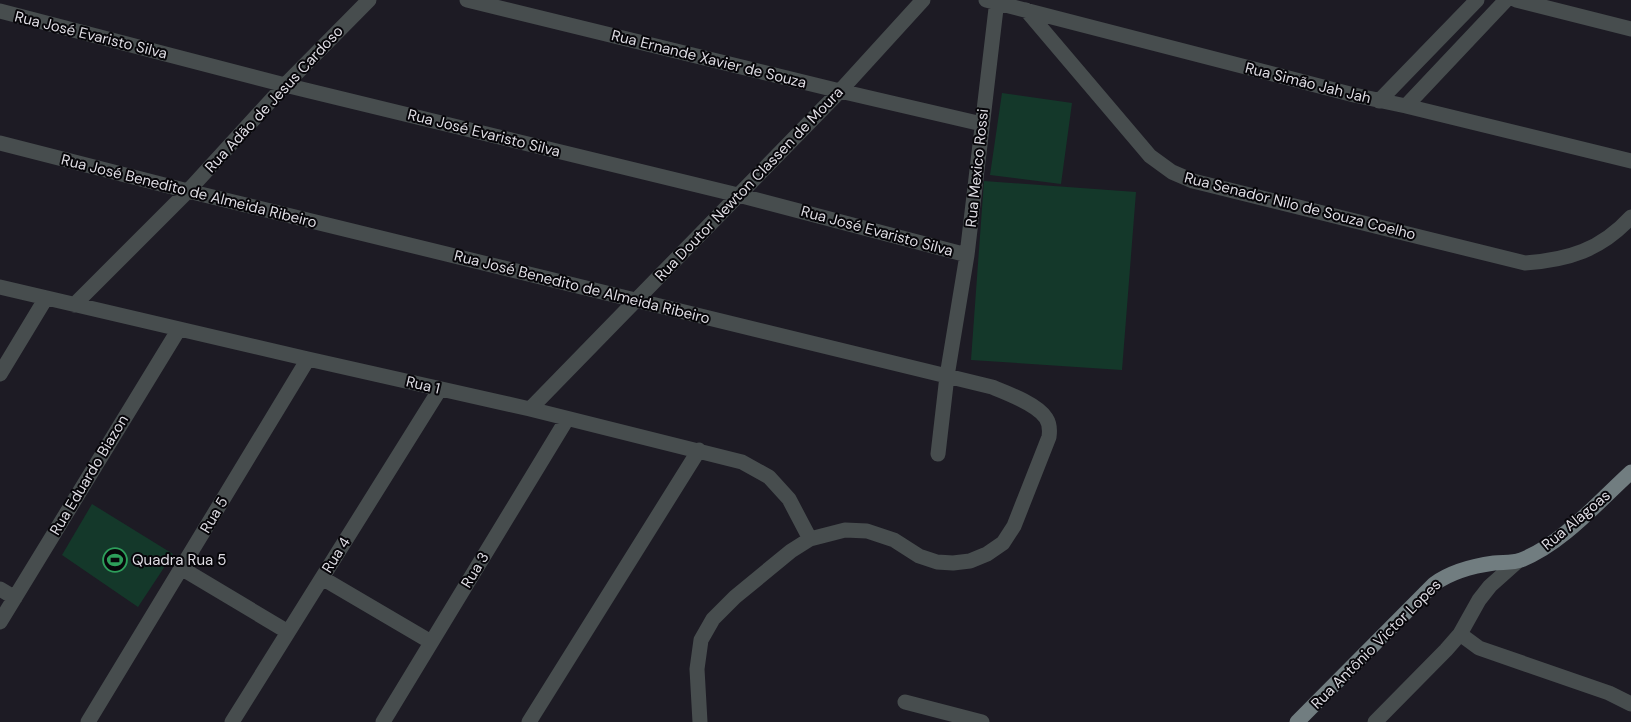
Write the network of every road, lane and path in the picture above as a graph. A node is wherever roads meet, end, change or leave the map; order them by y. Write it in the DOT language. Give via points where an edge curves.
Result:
graph roads {
  1 [pos="369,0"];
  2 [pos="467,0"];
  3 [pos="923,0"];
  4 [pos="1477,0"];
  5 [pos="1506,0"];
  6 [pos="1516,0"];
  7 [pos="993,1"];
  8 [pos="1026,10"];
  9 [pos="0,11"];
  10 [pos="1631,29"];
  11 [pos="285,85"];
  12 [pos="840,91"];
  13 [pos="1379,101"];
  14 [pos="1406,106"];
  15 [pos="982,124"];
  16 [pos="0,143"];
  17 [pos="1631,161"];
  18 [pos="188,191"];
  19 [pos="738,195"];
  20 [pos="1631,218"];
  21 [pos="967,255"];
  22 [pos="0,287"];
  23 [pos="46,298"];
  24 [pos="635,300"];
  25 [pos="74,305"];
  26 [pos="178,329"];
  27 [pos="308,359"];
  28 [pos="0,374"];
  29 [pos="947,376"];
  30 [pos="440,389"];
  31 [pos="530,409"];
  32 [pos="567,419"];
  33 [pos="699,450"];
  34 [pos="938,454"];
  35 [pos="1631,472"];
  36 [pos="810,539"];
  37 [pos="1518,561"];
  38 [pos="182,568"];
  39 [pos="322,578"];
  40 [pos="0,589"];
  41 [pos="15,598"];
  42 [pos="0,622"];
  43 [pos="288,632"];
  44 [pos="1460,634"];
  45 [pos="432,642"];
  46 [pos="905,702"];
  47 [pos="1631,704"];
  48 [pos="88,722"];
  49 [pos="232,722"];
  50 [pos="383,722"];
  51 [pos="529,722"];
  52 [pos="700,722"];
  53 [pos="982,722"];
  54 [pos="1297,722"];
  55 [pos="1375,722"];
  1 -- 11 [label="street, Rua Adão de Jesus Cardoso"];
  2 -- 12 [label="street, Rua Ernande Xavier de Souza"];
  3 -- 12 [label="street, Rua Doutor Newton Classen de Moura"];
  4 -- 13 [label="street"];
  5 -- 14 [label="street"];
  6 -- 10 [label="street"];
  7 -- 8 [label="street, Rua Simão Jah Jah"];
  7 -- 15 [label="street, Rua Mexico Rossi"];
  8 -- 13 [label="street, Rua Simão Jah Jah"];
  8 -- 20 [label="street, Rua Senador Nilo de Souza Coelho" via="1150,156 1172,172 1193,181 1525,263 1552,261 1585,251 1617,232"];
  9 -- 11 [label="street, Rua José Evaristo Silva"];
  11 -- 18 [label="street, Rua Adão de Jesus Cardoso"];
  11 -- 19 [label="street, Rua José Evaristo Silva"];
  12 -- 15 [label="street, Rua Ernande Xavier de Souza"];
  12 -- 19 [label="street, Rua Doutor Newton Classen de Moura"];
  13 -- 14 [label="street, Rua Simão Jah Jah"];
  14 -- 17 [label="street, Rua Simão Jah Jah"];
  15 -- 21 [label="street, Rua Mexico Rossi"];
  16 -- 18 [label="street, Rua José Benedito de Almeida Ribeiro"];
  18 -- 24 [label="street, Rua José Benedito de Almeida Ribeiro"];
  18 -- 25 [label="street, Rua Adão de Jesus Cardoso"];
  19 -- 21 [label="street, Rua José Evaristo Silva"];
  19 -- 24 [label="street, Rua Doutor Newton Classen de Moura"];
  21 -- 29 [label="street, Rua Mexico Rossi"];
  22 -- 23 [label="street, Rua 1"];
  23 -- 25 [label="street, Rua 1"];
  23 -- 28 [label="street"];
  24 -- 29 [label="street, Rua José Benedito de Almeida Ribeiro"];
  24 -- 31 [label="street, Rua Doutor Newton Classen de Moura"];
  25 -- 26 [label="street, Rua 1"];
  26 -- 27 [label="street, Rua 1"];
  26 -- 41 [label="street, Rua Eduardo Biazon"];
  27 -- 30 [label="street, Rua 1"];
  27 -- 38 [label="street, Rua 5"];
  29 -- 34 [label="street, Rua Mexico Rossi"];
  29 -- 36 [label="street, Rua José Benedito de Almeida Ribeiro" via="1007,393 1040,411 1047,419 1049,437 1014,526 1003,543 970,561 953,563 919,556 894,540 867,531 845,530"];
  30 -- 31 [label="street, Rua 1"];
  30 -- 39 [label="street, Rua 4"];
  31 -- 32 [label="street, Rua 1"];
  32 -- 33 [label="street, Rua 1"];
  32 -- 45 [label="street, Rua 3"];
  33 -- 36 [label="street, Rua 1" via="742,462 769,478 789,499"];
  33 -- 51 [label="street"];
  35 -- 37 [label="main road, Rua Alagoas" via="1553,543"];
  36 -- 52 [label="street" via="790,551 713,620 701,640 697,668"];
  37 -- 44 [label="street" via="1490,586"];
  37 -- 54 [label="main road, Rua Antônio Victor Lopes" via="1458,570 1434,584"];
  38 -- 43 [label="street"];
  38 -- 48 [label="street, Rua 5"];
  39 -- 43 [label="street, Rua 4"];
  39 -- 45 [label="street"];
  40 -- 41 [label="street"];
  41 -- 42 [label="street, Rua Eduardo Biazon"];
  43 -- 49 [label="street, Rua 4"];
  44 -- 47 [label="street" via="1479,648 1610,693"];
  44 -- 55 [label="street"];
  45 -- 50 [label="street, Rua 3"];
  46 -- 53 [label="street"];
}
